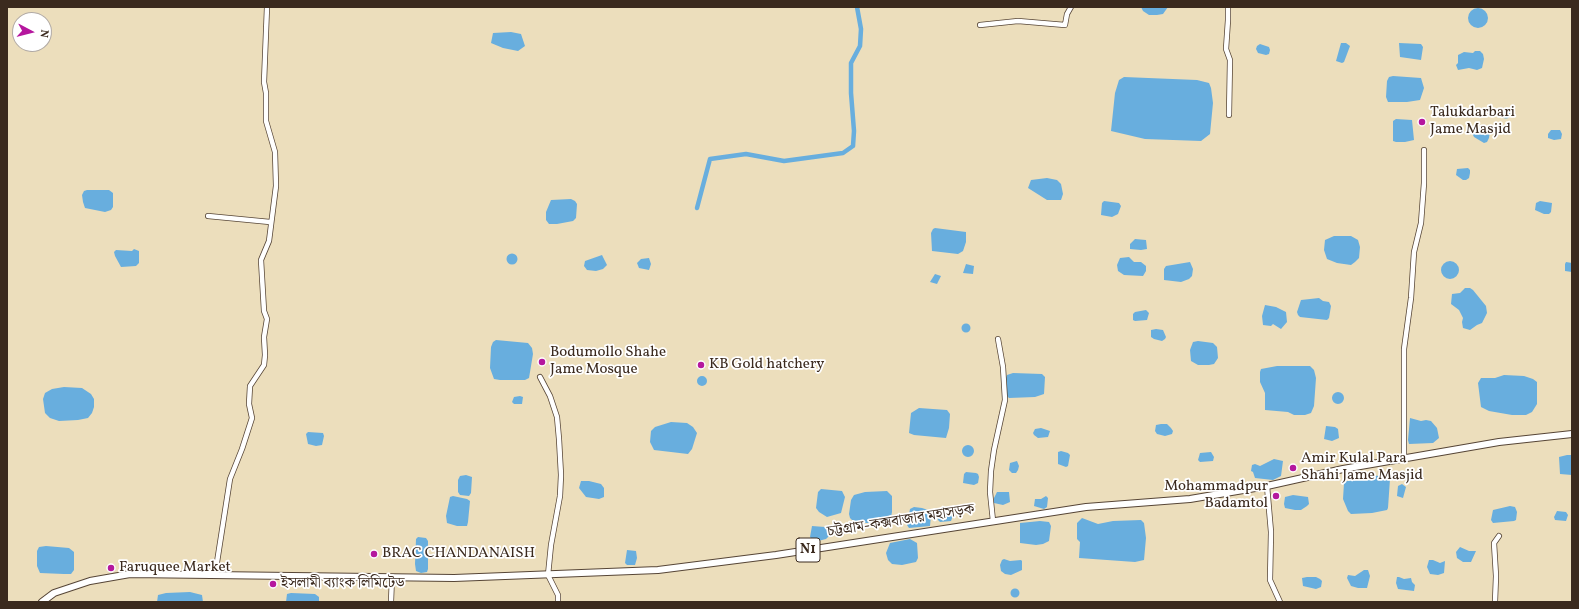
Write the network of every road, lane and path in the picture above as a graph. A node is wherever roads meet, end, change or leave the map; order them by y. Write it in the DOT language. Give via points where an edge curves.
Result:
graph roads {
  1 [pos="267,7"];
  2 [pos="1071,7"];
  3 [pos="1228,7"];
  4 [pos="980,25"];
  5 [pos="1229,115"];
  6 [pos="1424,150"];
  7 [pos="208,216"];
  8 [pos="270,222"];
  9 [pos="998,339"];
  10 [pos="540,377"];
  11 [pos="1572,434"];
  12 [pos="1404,459"];
  13 [pos="1267,486"];
  14 [pos="993,521"];
  15 [pos="1499,536"];
  16 [pos="215,575"];
  17 [pos="548,575"];
  18 [pos="392,577"];
  19 [pos="42,602"];
  20 [pos="391,602"];
  21 [pos="558,602"];
  22 [pos="1280,602"];
  23 [pos="1495,602"];
  1 -- 8 [label="street" via="264,82 266,121 275,152 276,186"];
  2 -- 4 [label="street" via="1065,25 1018,21"];
  3 -- 5 [label="street" via="1226,49 1230,60"];
  6 -- 12 [label="street" via="1421,223 1414,252 1404,349"];
  7 -- 8 [label="street"];
  8 -- 16 [label="street" via="269,242 261,260 264,311 267,319 264,366 250,386 249,404 252,418 230,479"];
  9 -- 14 [label="street" via="1005,400 991,471"];
  10 -- 17 [label="street" via="557,417 561,475"];
  11 -- 12 [label="highway, চট্টগ্রাম-কক্সবাজার মহাসড়ক / N1" via="1499,442"];
  12 -- 13 [label="highway, চট্টগ্রাম-কক্সবাজার মহাসড়ক / N1"];
  13 -- 14 [label="highway, চট্টগ্রাম-কক্সবাজার মহাসড়ক / N1" via="1190,499 1086,508"];
  13 -- 22 [label="street" via="1271,532 1270,580"];
  14 -- 17 [label="highway, চট্টগ্রাম-কক্সবাজার মহাসড়ক / N1" via="776,555 658,570"];
  15 -- 23 [label="street" via="1494,543"];
  16 -- 18 [label="highway, চট্টগ্রাম-কক্সবাজার মহাসড়ক / N1"];
  16 -- 19 [label="highway, চট্টগ্রাম-কক্সবাজার মহাসড়ক / N1" via="130,574 90,581 54,593"];
  17 -- 18 [label="highway, চট্টগ্রাম-কক্সবাজার মহাসড়ক / N1"];
  17 -- 21 [label="street" via="558,595"];
  18 -- 20 [label="street"];
}
